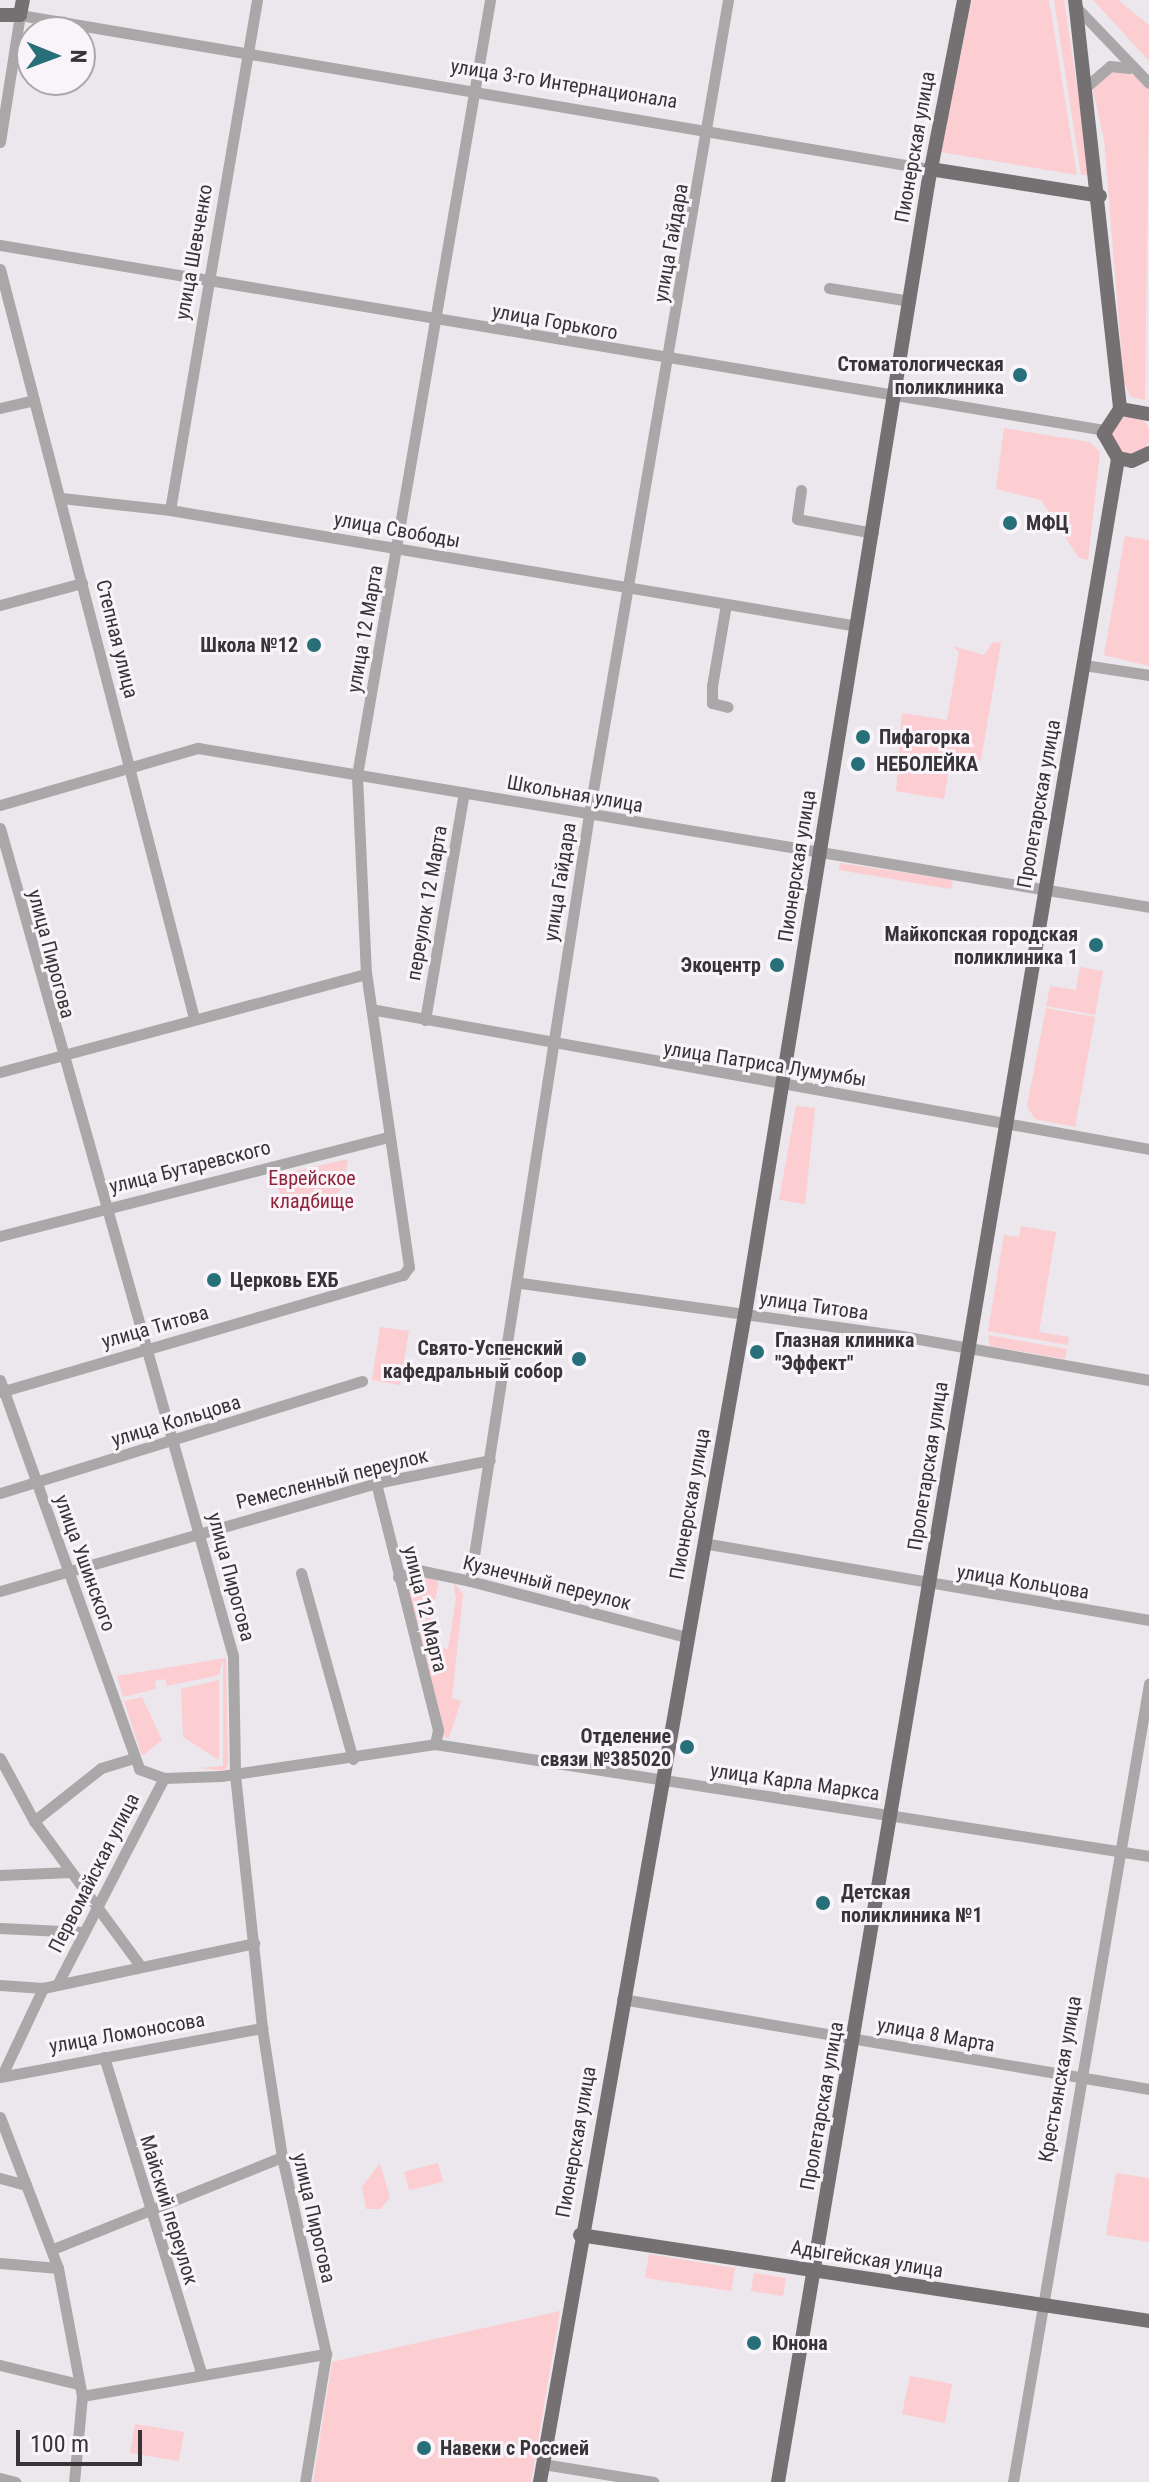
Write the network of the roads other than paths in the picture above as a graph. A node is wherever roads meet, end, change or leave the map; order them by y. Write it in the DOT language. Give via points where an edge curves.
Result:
graph roads {
  1 [pos="257,0"];
  2 [pos="490,0"];
  3 [pos="728,0"];
  4 [pos="964,0"];
  5 [pos="1076,3"];
  6 [pos="22,7"];
  7 [pos="0,15"];
  8 [pos="248,51"];
  9 [pos="1130,68"];
  10 [pos="1149,83"];
  11 [pos="1087,86"];
  12 [pos="474,90"];
  13 [pos="709,127"];
  14 [pos="0,142"];
  15 [pos="930,169"];
  16 [pos="1100,196"];
  17 [pos="0,245"];
  18 [pos="0,269"];
  19 [pos="207,282"];
  20 [pos="829,288"];
  21 [pos="910,301"];
  22 [pos="436,320"];
  23 [pos="669,360"];
  24 [pos="896,399"];
  25 [pos="34,400"];
  26 [pos="0,408"];
  27 [pos="1120,409"];
  28 [pos="1149,414"];
  29 [pos="1104,430"];
  30 [pos="1149,453"];
  31 [pos="1118,458"];
  32 [pos="801,490"];
  33 [pos="61,498"];
  34 [pos="170,510"];
  35 [pos="873,533"];
  36 [pos="397,548"];
  37 [pos="82,583"];
  38 [pos="629,589"];
  39 [pos="726,604"];
  40 [pos="0,605"];
  41 [pos="857,626"];
  42 [pos="1084,665"];
  43 [pos="1149,675"];
  44 [pos="728,707"];
  45 [pos="131,770"];
  46 [pos="357,775"];
  47 [pos="464,792"];
  48 [pos="0,805"];
  49 [pos="589,814"];
  50 [pos="0,828"];
  51 [pos="818,854"];
  52 [pos="1045,889"];
  53 [pos="1149,907"];
  54 [pos="366,974"];
  55 [pos="376,1010"];
  56 [pos="194,1018"];
  57 [pos="425,1020"];
  58 [pos="553,1045"];
  59 [pos="59,1056"];
  60 [pos="0,1072"];
  61 [pos="782,1087"];
  62 [pos="1006,1123"];
  63 [pos="388,1137"];
  64 [pos="1149,1149"];
  65 [pos="104,1207"];
  66 [pos="0,1236"];
  67 [pos="409,1267"];
  68 [pos="521,1283"];
  69 [pos="745,1314"];
  70 [pos="968,1347"];
  71 [pos="147,1348"];
  72 [pos="1149,1380"];
  73 [pos="362,1381"];
  74 [pos="1,1387"];
  75 [pos="174,1440"];
  76 [pos="490,1460"];
  77 [pos="37,1483"];
  78 [pos="376,1483"];
  79 [pos="0,1493"];
  80 [pos="200,1533"];
  81 [pos="703,1543"];
  82 [pos="69,1573"];
  83 [pos="301,1573"];
  84 [pos="398,1577"];
  85 [pos="470,1581"];
  86 [pos="929,1584"];
  87 [pos="0,1591"];
  88 [pos="1149,1620"];
  89 [pos="687,1637"];
  90 [pos="1149,1684"];
  91 [pos="435,1744"];
  92 [pos="0,1758"];
  93 [pos="131,1759"];
  94 [pos="353,1759"];
  95 [pos="235,1775"];
  96 [pos="164,1778"];
  97 [pos="662,1780"];
  98 [pos="891,1814"];
  99 [pos="34,1821"];
  100 [pos="1119,1852"];
  101 [pos="1149,1856"];
  102 [pos="71,1872"];
  103 [pos="0,1875"];
  104 [pos="96,1908"];
  105 [pos="0,1928"];
  106 [pos="83,1932"];
  107 [pos="254,1943"];
  108 [pos="139,1964"];
  109 [pos="0,1985"];
  110 [pos="57,1985"];
  111 [pos="43,1988"];
  112 [pos="622,1999"];
  113 [pos="262,2028"];
  114 [pos="853,2038"];
  115 [pos="104,2057"];
  116 [pos="2,2074"];
  117 [pos="1078,2078"];
  118 [pos="1149,2089"];
  119 [pos="0,2117"];
  120 [pos="282,2157"];
  121 [pos="0,2178"];
  122 [pos="26,2185"];
  123 [pos="150,2209"];
  124 [pos="580,2235"];
  125 [pos="53,2249"];
  126 [pos="0,2263"];
  127 [pos="58,2268"];
  128 [pos="814,2271"];
  129 [pos="1045,2305"];
  130 [pos="1149,2321"];
  131 [pos="326,2354"];
  132 [pos="0,2365"];
  133 [pos="201,2372"];
  134 [pos="78,2384"];
  135 [pos="82,2396"];
  136 [pos="543,2464"];
  137 [pos="0,2478"];
  138 [pos="15,2482"];
  139 [pos="74,2482"];
  140 [pos="305,2482"];
  141 [pos="540,2482"];
  142 [pos="654,2482"];
  143 [pos="778,2482"];
  144 [pos="1013,2482"];
  1 -- 8 [label="street, улица Шевченко"];
  2 -- 12 [label="street, улица 12 Марта"];
  3 -- 13 [label="street, улица Гайдара"];
  4 -- 15 [label="main road, Пионерская улица"];
  5 -- 9 [label="street"];
  5 -- 11 [label="main road"];
  6 -- 7 [label="main road"];
  6 -- 8 [label="street, улица 3-го Интернационала"];
  6 -- 14 [label="street"];
  8 -- 12 [label="street, улица 3-го Интернационала"];
  8 -- 19 [label="street, улица Шевченко"];
  9 -- 10 [label="street"];
  9 -- 11 [label="street" via="1110,66"];
  11 -- 16 [label="main road"];
  12 -- 13 [label="street, улица 3-го Интернационала"];
  12 -- 22 [label="street, улица 12 Марта"];
  13 -- 15 [label="street, улица 3-го Интернационала"];
  13 -- 23 [label="street, улица Гайдара"];
  15 -- 16 [label="main road, улица 3-го Интернационала"];
  15 -- 21 [label="main road, Пионерская улица"];
  16 -- 27 [label="main road"];
  17 -- 19 [label="street, улица Горького"];
  18 -- 25 [label="street, Степная улица"];
  19 -- 22 [label="street, улица Горького"];
  19 -- 34 [label="street, улица Шевченко"];
  20 -- 21 [label="street"];
  21 -- 24 [label="main road, Пионерская улица"];
  22 -- 23 [label="street, улица Горького"];
  22 -- 36 [label="street, улица 12 Марта"];
  23 -- 24 [label="street, улица Горького"];
  23 -- 38 [label="street, улица Гайдара"];
  24 -- 29 [label="street, улица Горького"];
  24 -- 35 [label="main road, Пионерская улица"];
  25 -- 26 [label="street"];
  25 -- 33 [label="street, Степная улица"];
  27 -- 28 [label="main road"];
  27 -- 29 [label="main road"];
  29 -- 31 [label="main road" via="1107,448"];
  30 -- 31 [label="main road" via="1137,460"];
  31 -- 42 [label="main road, Пролетарская улица"];
  32 -- 35 [label="street" via="797,519"];
  33 -- 34 [label="street, улица Свободы"];
  33 -- 37 [label="street, Степная улица"];
  34 -- 36 [label="street, улица Свободы"];
  35 -- 41 [label="main road, Пионерская улица"];
  36 -- 38 [label="street, улица Свободы"];
  36 -- 46 [label="street, улица 12 Марта"];
  37 -- 40 [label="street"];
  37 -- 45 [label="street, Степная улица"];
  38 -- 39 [label="street, улица Свободы"];
  38 -- 49 [label="street, улица Гайдара"];
  39 -- 41 [label="street, улица Свободы"];
  39 -- 44 [label="street" via="712,703"];
  41 -- 51 [label="main road, Пионерская улица"];
  42 -- 43 [label="street"];
  42 -- 52 [label="main road, Пролетарская улица"];
  45 -- 46 [label="street, Школьная улица" via="198,748"];
  45 -- 48 [label="street, Школьная улица"];
  45 -- 56 [label="street, Степная улица"];
  46 -- 47 [label="street, Школьная улица"];
  46 -- 54 [label="street, улица 12 Марта"];
  47 -- 49 [label="street, Школьная улица"];
  47 -- 57 [label="street, переулок 12 Марта"];
  49 -- 51 [label="street, Школьная улица"];
  49 -- 58 [label="street, улица Гайдара"];
  50 -- 59 [label="street, улица Пирогова"];
  51 -- 52 [label="street, Школьная улица"];
  51 -- 61 [label="main road, Пионерская улица"];
  52 -- 53 [label="street, Школьная улица"];
  52 -- 62 [label="main road, Пролетарская улица"];
  54 -- 55 [label="street, улица 12 Марта"];
  54 -- 56 [label="street"];
  55 -- 57 [label="street, улица Патриса Лумумбы"];
  55 -- 63 [label="street, улица 12 Марта"];
  56 -- 59 [label="street"];
  57 -- 58 [label="street, улица Патриса Лумумбы"];
  58 -- 61 [label="street, улица Патриса Лумумбы"];
  58 -- 68 [label="street, улица Гайдара"];
  59 -- 60 [label="street"];
  59 -- 65 [label="street, улица Пирогова"];
  61 -- 62 [label="street, улица Патриса Лумумбы"];
  61 -- 69 [label="main road, Пионерская улица"];
  62 -- 64 [label="street, улица Патриса Лумумбы"];
  62 -- 70 [label="main road, Пролетарская улица"];
  63 -- 65 [label="street, улица Бутаревского"];
  63 -- 67 [label="street, улица 12 Марта"];
  65 -- 66 [label="street, улица Бутаревского"];
  65 -- 71 [label="street, улица Пирогова"];
  67 -- 71 [label="street, улица Титова" via="403,1275"];
  68 -- 69 [label="street, улица Титова"];
  68 -- 76 [label="street, улица Гайдара"];
  69 -- 70 [label="street, улица Титова"];
  69 -- 81 [label="main road, Пионерская улица"];
  70 -- 72 [label="street, улица Титова"];
  70 -- 86 [label="main road, Пролетарская улица"];
  71 -- 74 [label="street, улица Титова"];
  71 -- 75 [label="street, улица Пирогова"];
  73 -- 75 [label="street, улица Кольцова"];
  74 -- 77 [label="street, улица Ушинского"];
  75 -- 77 [label="street, улица Кольцова"];
  75 -- 80 [label="street, улица Пирогова"];
  76 -- 78 [label="street, Ремесленный переулок"];
  76 -- 85 [label="street, улица Гайдара"];
  77 -- 79 [label="street, улица Кольцова"];
  77 -- 82 [label="street, улица Ушинского"];
  78 -- 80 [label="street, Ремесленный переулок"];
  78 -- 84 [label="street, улица 12 Марта"];
  80 -- 82 [label="street, Ремесленный переулок"];
  80 -- 95 [label="street, улица Пирогова" via="233,1656"];
  81 -- 86 [label="street, улица Кольцова"];
  81 -- 89 [label="main road, Пионерская улица"];
  82 -- 87 [label="street, Ремесленный переулок"];
  82 -- 93 [label="street, улица Ушинского"];
  83 -- 94 [label="street"];
  84 -- 85 [label="street, Кузнечный переулок" via="418,1570"];
  84 -- 91 [label="street, улица 12 Марта" via="438,1730"];
  85 -- 89 [label="street, Кузнечный переулок"];
  86 -- 88 [label="street, улица Кольцова"];
  86 -- 98 [label="main road, Пролетарская улица"];
  89 -- 97 [label="main road, Пионерская улица"];
  90 -- 100 [label="street, Крестьянская улица"];
  91 -- 94 [label="street"];
  91 -- 97 [label="street, улица Карла Маркса"];
  92 -- 99 [label="street"];
  93 -- 96 [label="street" via="139,1769"];
  93 -- 99 [label="street" via="101,1768"];
  94 -- 95 [label="street"];
  95 -- 96 [label="street"];
  95 -- 107 [label="street, улица Пирогова"];
  96 -- 104 [label="street, Первомайская улица"];
  97 -- 98 [label="street, улица Карла Маркса"];
  97 -- 112 [label="main road, Пионерская улица"];
  98 -- 100 [label="street, улица Карла Маркса"];
  98 -- 114 [label="main road, Пролетарская улица"];
  99 -- 102 [label="street"];
  100 -- 101 [label="street, улица Карла Маркса"];
  100 -- 117 [label="street, Крестьянская улица"];
  102 -- 103 [label="street"];
  102 -- 104 [label="street"];
  104 -- 106 [label="street, Первомайская улица"];
  104 -- 108 [label="street"];
  105 -- 106 [label="street"];
  106 -- 110 [label="street, Первомайская улица"];
  107 -- 108 [label="street"];
  107 -- 113 [label="street, улица Пирогова"];
  108 -- 110 [label="street"];
  109 -- 111 [label="street"];
  110 -- 111 [label="street"];
  111 -- 116 [label="street"];
  112 -- 114 [label="street, улица 8 Марта"];
  112 -- 124 [label="main road, Пионерская улица"];
  113 -- 115 [label="street, улица Ломоносова"];
  113 -- 120 [label="street, улица Пирогова"];
  114 -- 117 [label="street, улица 8 Марта"];
  114 -- 128 [label="main road, Пролетарская улица"];
  115 -- 116 [label="street, улица Ломоносова"];
  115 -- 123 [label="street, Майский переулок"];
  117 -- 118 [label="street, улица 8 Марта"];
  117 -- 129 [label="street, Крестьянская улица"];
  119 -- 122 [label="street"];
  120 -- 123 [label="street"];
  120 -- 131 [label="street, улица Пирогова"];
  121 -- 122 [label="street"];
  122 -- 125 [label="street"];
  123 -- 125 [label="street"];
  123 -- 133 [label="street, Майский переулок"];
  124 -- 128 [label="main road, Адыгейская улица"];
  124 -- 136 [label="main road, Пионерская улица"];
  125 -- 127 [label="street"];
  126 -- 127 [label="street"];
  127 -- 134 [label="street"];
  128 -- 129 [label="main road, Адыгейская улица"];
  128 -- 143 [label="main road, Пролетарская улица"];
  129 -- 130 [label="main road, Адыгейская улица"];
  129 -- 144 [label="street, Крестьянская улица"];
  131 -- 133 [label="street"];
  131 -- 140 [label="street"];
  132 -- 134 [label="street"];
  133 -- 135 [label="street"];
  134 -- 135 [label="street"];
  135 -- 139 [label="street"];
  136 -- 141 [label="main road, Пионерская улица"];
  136 -- 142 [label="street"];
  137 -- 138 [label="street"];
}
